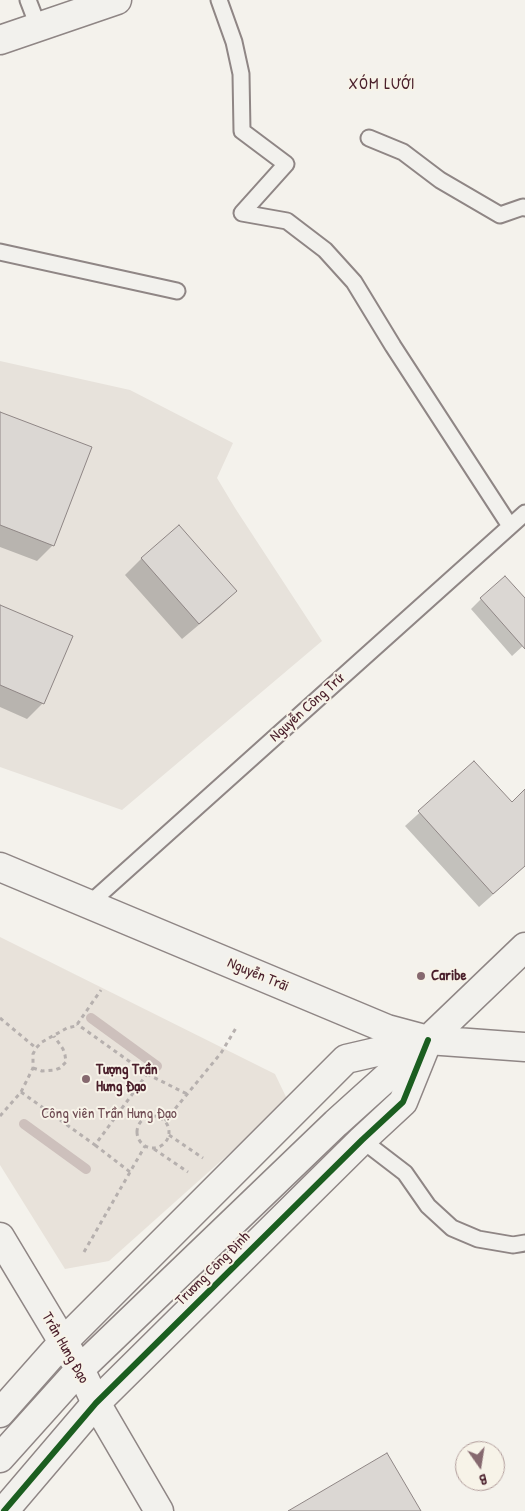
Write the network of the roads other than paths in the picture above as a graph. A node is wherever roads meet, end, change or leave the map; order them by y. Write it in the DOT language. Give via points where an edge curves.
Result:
graph roads {
  1 [pos="28,0"];
  2 [pos="117,0"];
  3 [pos="219,0"];
  4 [pos="38,26"];
  5 [pos="0,40"];
  6 [pos="369,138"];
  7 [pos="525,208"];
  8 [pos="0,252"];
  9 [pos="176,291"];
  10 [pos="525,513"];
  11 [pos="510,526"];
  12 [pos="0,867"];
  13 [pos="89,904"];
  14 [pos="525,947"];
  15 [pos="428,1040"];
  16 [pos="525,1047"];
  17 [pos="362,1140"];
  18 [pos="0,1237"];
  19 [pos="525,1243"];
  20 [pos="63,1342"];
  21 [pos="80,1370"];
  22 [pos="96,1403"];
  23 [pos="0,1412"];
  24 [pos="0,1458"];
  25 [pos="4,1511"];
  26 [pos="159,1511"];
  1 -- 4 [label="lane"];
  2 -- 4 [label="main road"];
  3 -- 11 [label="lane" via="241,74 242,131 286,164 242,213 287,221 325,250 354,282"];
  4 -- 5 [label="main road"];
  6 -- 7 [label="lane" via="403,152 440,180 500,215"];
  8 -- 9 [label="lane"];
  10 -- 11 [label="lane, Nguyễn Công Trứ"];
  11 -- 13 [label="lane, Nguyễn Công Trứ"];
  12 -- 13 [label="main road, Nguyễn Trãi"];
  13 -- 15 [label="main road, Nguyễn Trãi" via="387,1029"];
  14 -- 15 [label="main road, Trương Công Định"];
  15 -- 16 [label="main road, Nguyễn Trãi"];
  15 -- 17 [label="main road, Trương Công Định" via="403,1102"];
  15 -- 20 [label="main road" via="346,1058"];
  15 -- 21 [label="main road, Trương Công Định" via="336,1123"];
  17 -- 19 [label="lane" via="405,1173 428,1206 452,1228 478,1239 513,1245"];
  17 -- 22 [label="main road, Trương Công Định"];
  18 -- 20 [label="main road, Trần Hưng Đạo"];
  20 -- 21 [label="main road, Trần Hưng Đạo"];
  20 -- 23 [label="main road"];
  21 -- 22 [label="main road, Trần Hưng Đạo"];
  21 -- 24 [label="main road, Trương Công Định"];
  22 -- 25 [label="main road, Trương Công Định"];
  22 -- 26 [label="main road, Trần Hưng Đạo"];
}
